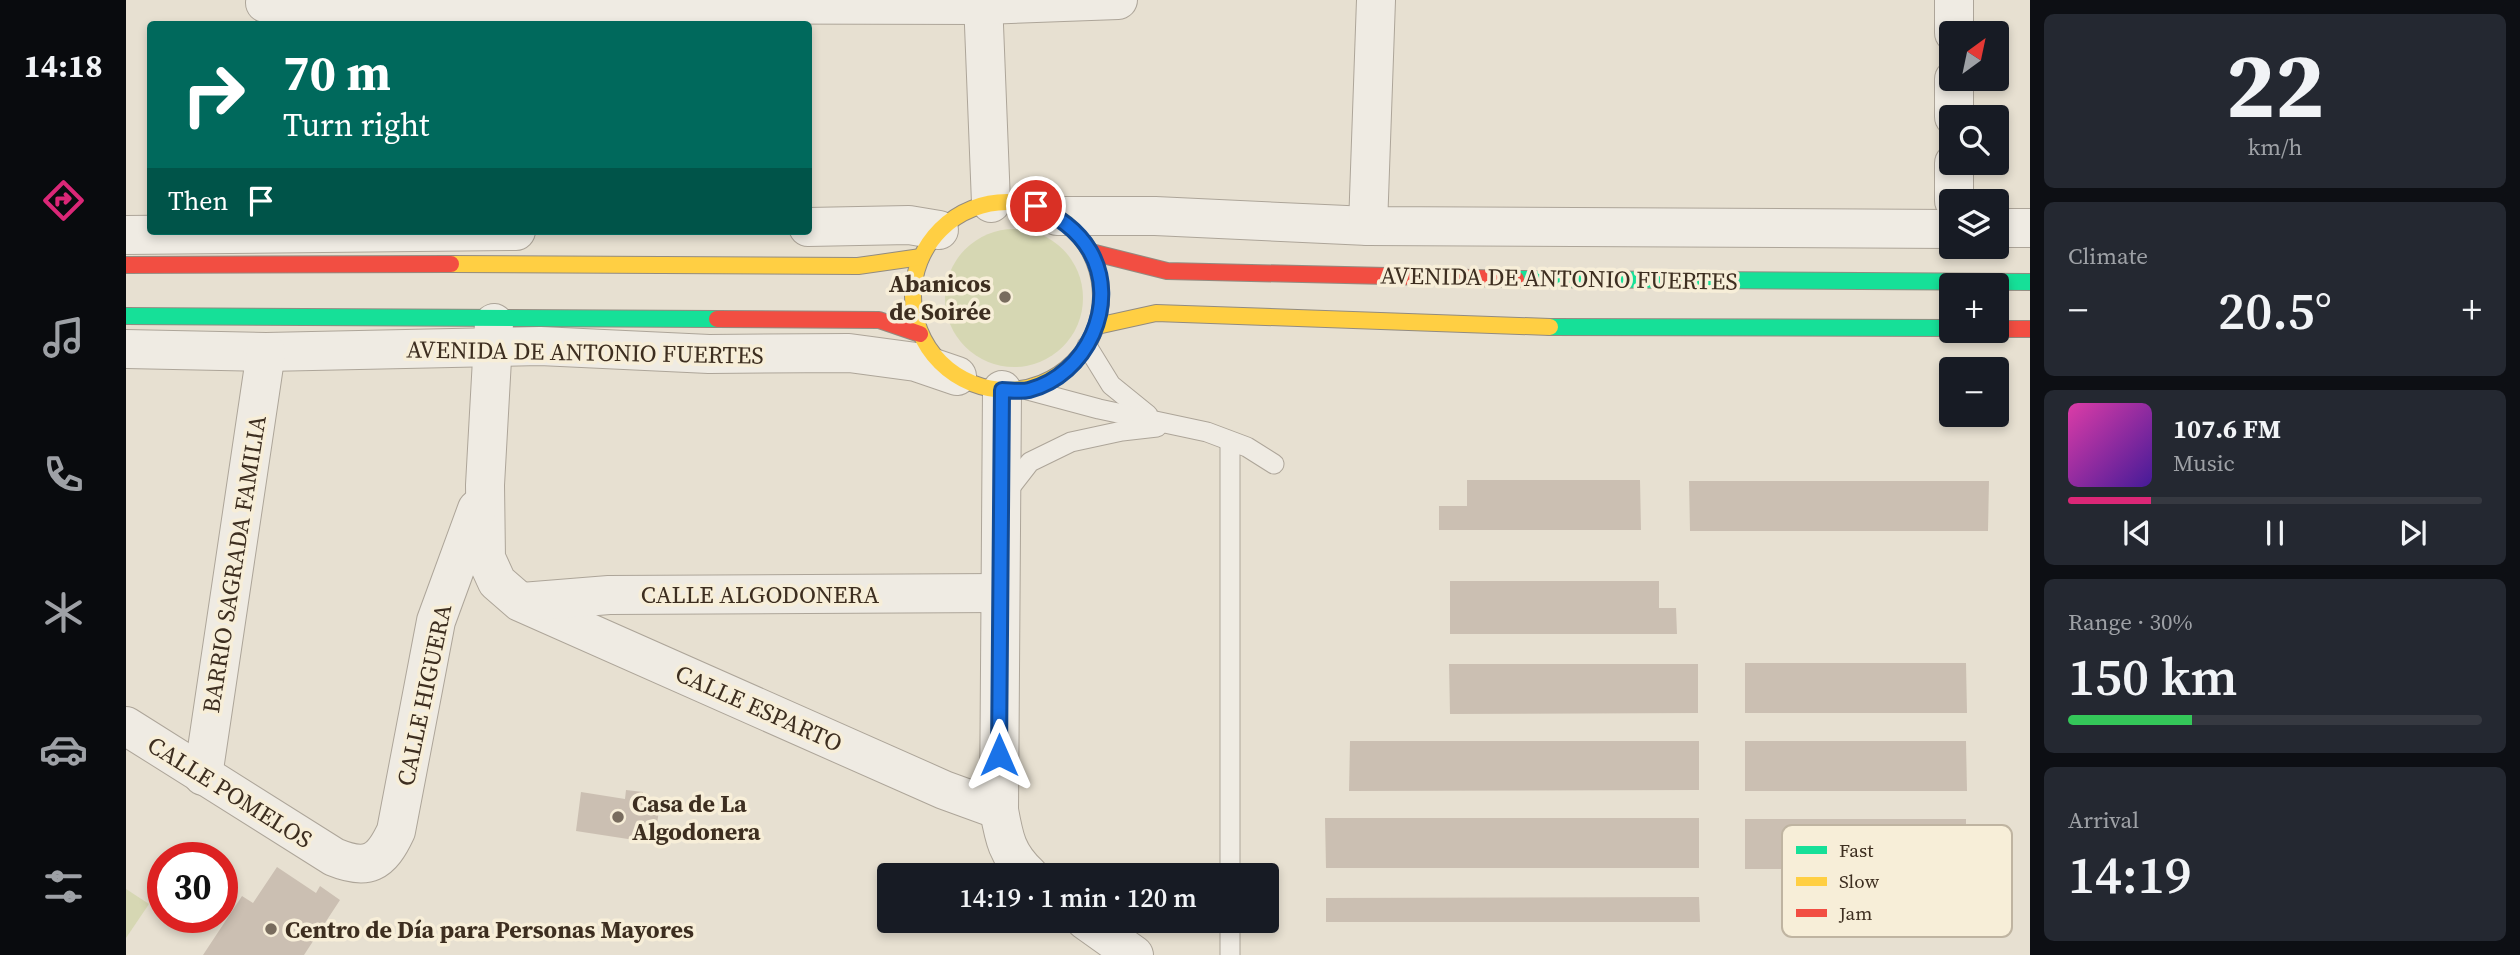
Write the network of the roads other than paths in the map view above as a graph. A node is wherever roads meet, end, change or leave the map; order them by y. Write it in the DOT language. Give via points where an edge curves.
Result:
graph roads {
  1 [pos="1118,0"];
  2 [pos="1376,0"];
  3 [pos="1954,0"];
  4 [pos="983,2"];
  5 [pos="263,9"];
  6 [pos="495,9"];
  7 [pos="1954,21"];
  8 [pos="992,203"];
  9 [pos="1057,216"];
  10 [pos="1368,226"];
  11 [pos="812,227"];
  12 [pos="2030,228"];
  13 [pos="1939,229"];
  14 [pos="2009,229"];
  15 [pos="147,234"];
  16 [pos="126,235"];
  17 [pos="311,235"];
  18 [pos="501,240"];
  19 [pos="930,244"];
  20 [pos="1091,252"];
  21 [pos="126,265"];
  22 [pos="2030,282"];
  23 [pos="126,316"];
  24 [pos="1097,326"];
  25 [pos="1939,328"];
  26 [pos="2009,328"];
  27 [pos="2030,329"];
  28 [pos="493,333"];
  29 [pos="920,334"];
  30 [pos="1087,346"];
  31 [pos="126,349"];
  32 [pos="266,352"];
  33 [pos="957,376"];
  34 [pos="1015,390"];
  35 [pos="1154,420"];
  36 [pos="1181,425"];
  37 [pos="1230,442"];
  38 [pos="1274,464"];
  39 [pos="485,485"];
  40 [pos="1001,500"];
  41 [pos="999,593"];
  42 [pos="520,602"];
  43 [pos="126,726"];
  44 [pos="203,776"];
  45 [pos="999,810"];
  46 [pos="334,858"];
  47 [pos="1019,863"];
  48 [pos="1230,863"];
  49 [pos="1103,933"];
  50 [pos="1230,933"];
  51 [pos="1134,955"];
  52 [pos="1230,955"];
  1 -- 4 [label="street"];
  2 -- 10 [label="street"];
  3 -- 7 [label="street"];
  4 -- 6 [label="street"];
  4 -- 8 [label="street"];
  5 -- 6 [label="street"];
  8 -- 9 [label="main road" via="1036,206"];
  8 -- 19 [label="main road" via="963,212"];
  9 -- 10 [label="street, AVENIDA DE ANTONIO FUERTES"];
  9 -- 20 [label="main road"];
  10 -- 13 [label="street, AVENIDA DE ANTONIO FUERTES"];
  11 -- 19 [label="street" via="909,225"];
  12 -- 14 [label="street"];
  15 -- 16 [label="street"];
  17 -- 18 [label="street"];
  18 -- 19 [label="main road" via="858,266"];
  18 -- 21 [label="main road"];
  19 -- 29 [label="main road" via="914,276 912,296"];
  20 -- 22 [label="main road, AVENIDA DE ANTONIO FUERTES" via="1167,271 1593,281"];
  20 -- 24 [label="main road" via="1101,289"];
  23 -- 28 [label="main road, AVENIDA DE ANTONIO FUERTES"];
  24 -- 25 [label="main road, AVENIDA DE ANTONIO FUERTES" via="1156,313 1548,327"];
  24 -- 30 [label="main road"];
  26 -- 27 [label="main road"];
  28 -- 29 [label="main road, AVENIDA DE ANTONIO FUERTES" via="879,320"];
  28 -- 32 [label="street, AVENIDA DE ANTONIO FUERTES"];
  28 -- 33 [label="street, AVENIDA DE ANTONIO FUERTES" via="540,346 709,354 849,353 916,362"];
  28 -- 39 [label="street, CALLE HIGUERA"];
  29 -- 33 [label="main road" via="942,365"];
  30 -- 34 [label="main road" via="1057,377"];
  30 -- 35 [label="lane" via="1111,385"];
  31 -- 32 [label="street, AVENIDA DE ANTONIO FUERTES"];
  32 -- 44 [label="street, BARRIO SAGRADA FAMILIA"];
  33 -- 34 [label="main road" via="979,386"];
  34 -- 35 [label="lane"];
  34 -- 40 [label="street"];
  35 -- 36 [label="lane"];
  36 -- 37 [label="lane"];
  36 -- 40 [label="lane" via="1071,442 1030,462"];
  37 -- 38 [label="lane"];
  37 -- 48 [label="lane"];
  39 -- 42 [label="street, CALLE HIGUERA" via="486,558 497,582"];
  39 -- 46 [label="street, CALLE HIGUERA" via="436,621 396,831 388,848 370,863"];
  40 -- 41 [label="street"];
  41 -- 42 [label="street, CALLE ALGODONERA" via="609,595"];
  41 -- 45 [label="street"];
  42 -- 45 [label="street, CALLE ESPARTO" via="944,790"];
  43 -- 44 [label="street, CALLE POMELOS"];
  44 -- 46 [label="street, CALLE POMELOS"];
  45 -- 47 [label="street" via="1004,837"];
  49 -- 51 [label="street"];
  50 -- 52 [label="lane"];
}
